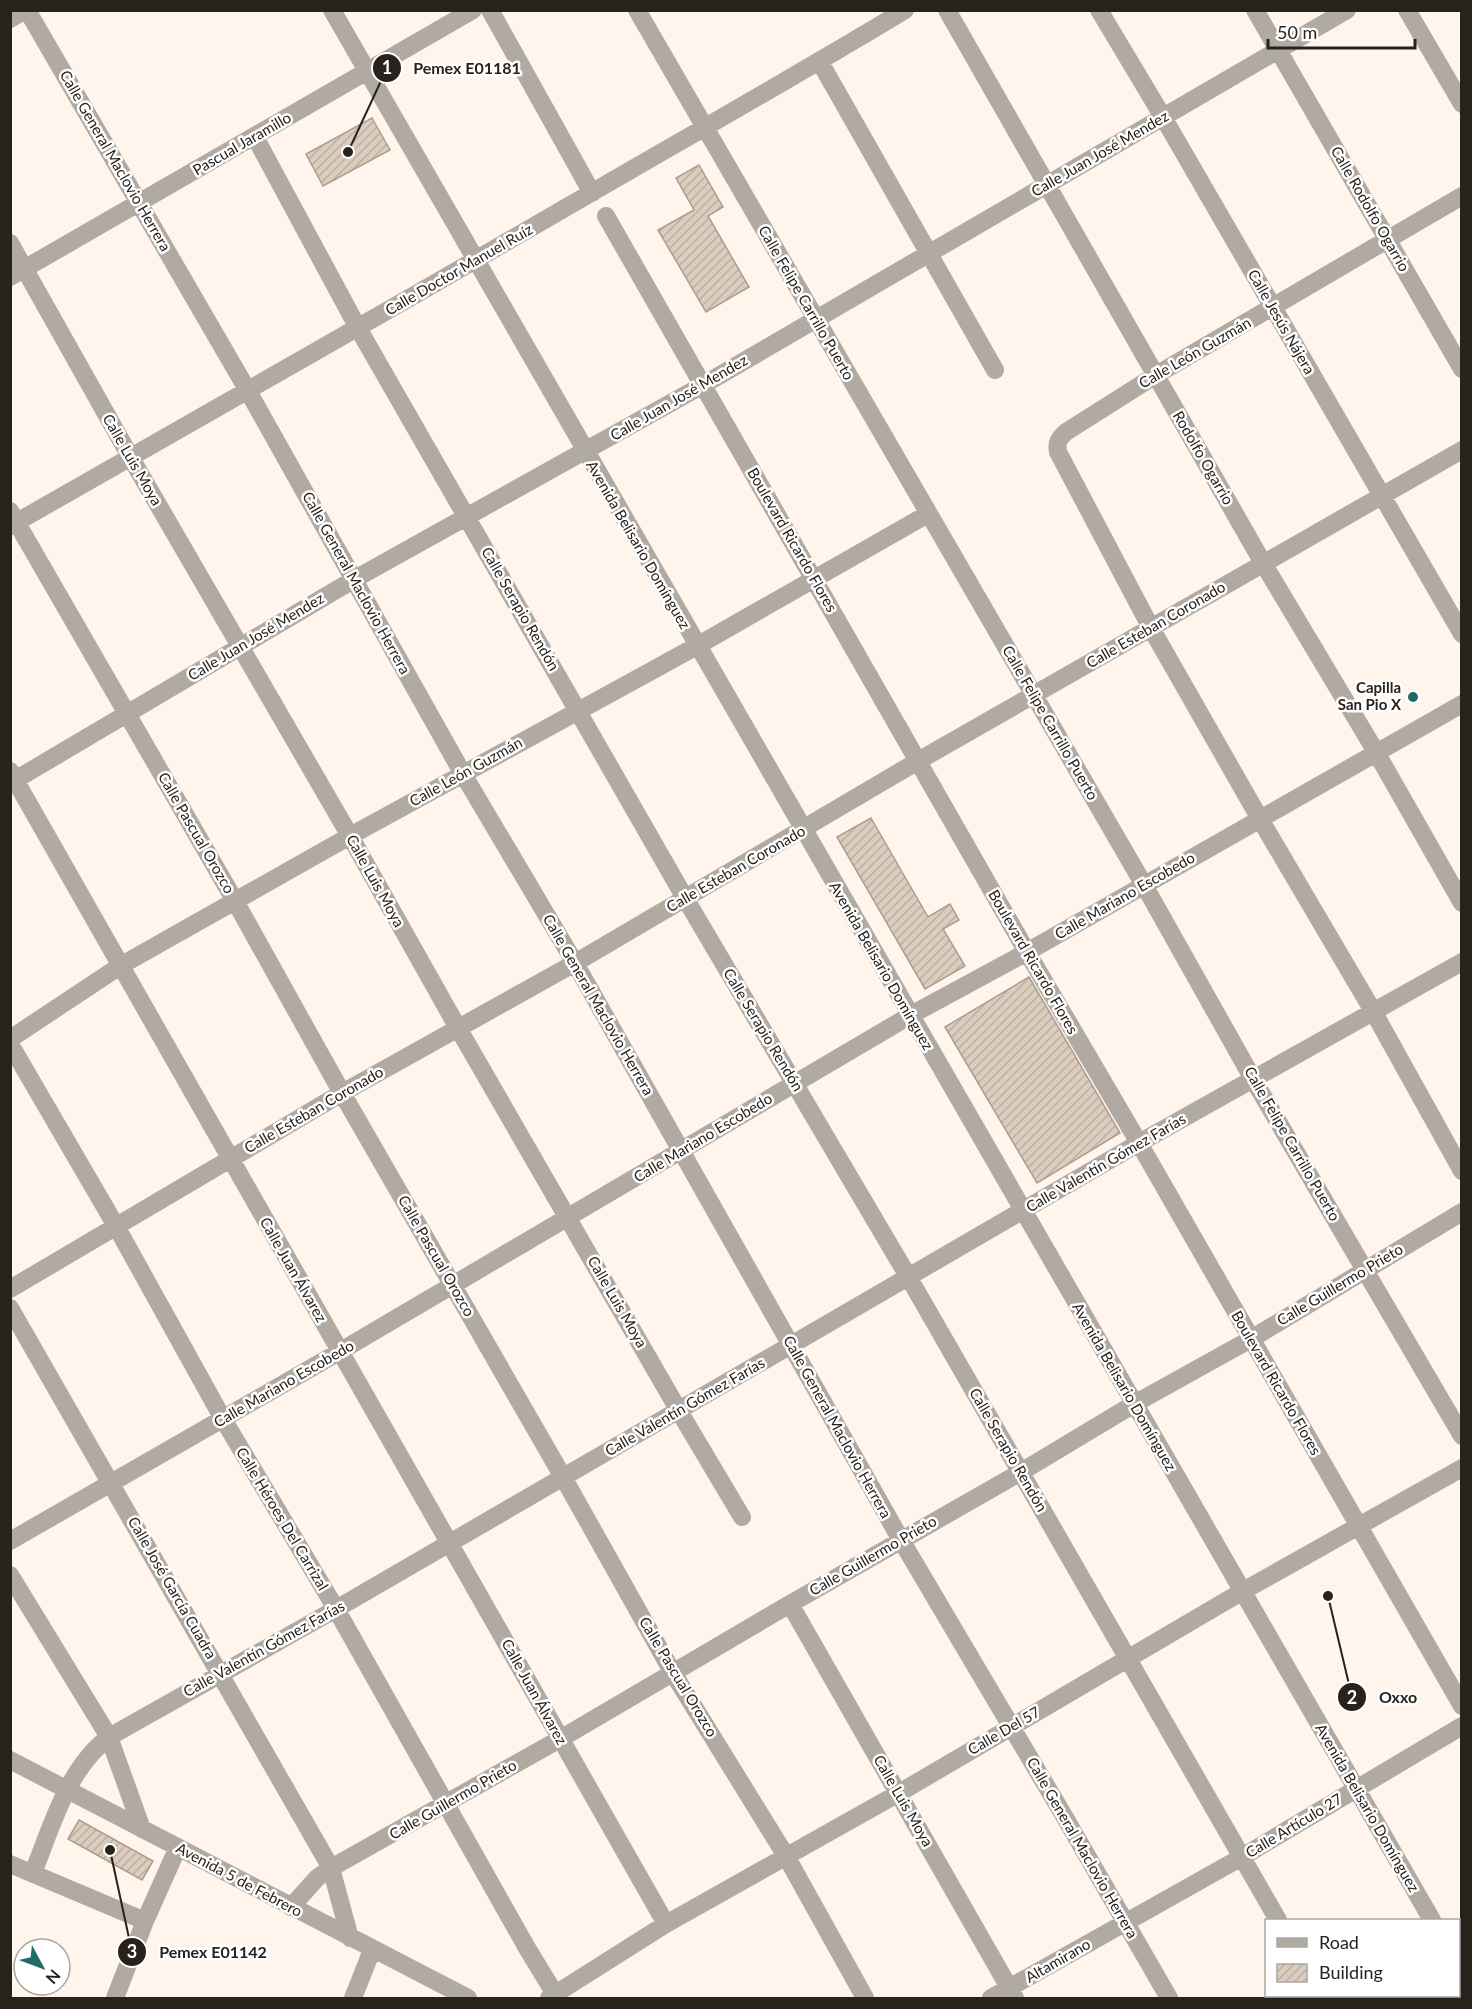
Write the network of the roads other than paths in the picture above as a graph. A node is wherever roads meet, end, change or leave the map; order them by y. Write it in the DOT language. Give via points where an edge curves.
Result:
graph roads {
  1 [pos="26,10"];
  2 [pos="332,10"];
  3 [pos="473,10"];
  4 [pos="490,10"];
  5 [pos="637,10"];
  6 [pos="905,10"];
  7 [pos="947,10"];
  8 [pos="1099,10"];
  9 [pos="1255,10"];
  10 [pos="1347,10"];
  11 [pos="1407,10"];
  12 [pos="10,19"];
  13 [pos="1278,50"];
  14 [pos="820,62"];
  15 [pos="367,72"];
  16 [pos="1461,104"];
  17 [pos="1163,117"];
  18 [pos="705,128"];
  19 [pos="255,136"];
  20 [pos="1046,185"];
  21 [pos="591,193"];
  22 [pos="1461,196"];
  23 [pos="140,204"];
  24 [pos="606,216"];
  25 [pos="1388,239"];
  26 [pos="10,243"];
  27 [pos="929,253"];
  28 [pos="474,262"];
  29 [pos="18,273"];
  30 [pos="1273,307"];
  31 [pos="816,319"];
  32 [pos="358,328"];
  33 [pos="1461,369"];
  34 [pos="995,370"];
  35 [pos="1156,375"];
  36 [pos="703,386"];
  37 [pos="248,391"];
  38 [pos="1461,450"];
  39 [pos="585,451"];
  40 [pos="130,458"];
  41 [pos="1381,496"];
  42 [pos="928,514"];
  43 [pos="466,516"];
  44 [pos="13,520"];
  45 [pos="1263,563"];
  46 [pos="354,579"];
  47 [pos="814,580"];
  48 [pos="1151,628"];
  49 [pos="1461,634"];
  50 [pos="240,645"];
  51 [pos="695,647"];
  52 [pos="1035,695"];
  53 [pos="1461,704"];
  54 [pos="579,711"];
  55 [pos="128,713"];
  56 [pos="1376,752"];
  57 [pos="918,761"];
  58 [pos="463,774"];
  59 [pos="12,778"];
  60 [pos="1260,819"];
  61 [pos="802,830"];
  62 [pos="350,836"];
  63 [pos="1144,885"];
  64 [pos="685,898"];
  65 [pos="235,901"];
  66 [pos="1461,903"];
  67 [pos="1027,952"];
  68 [pos="1461,962"];
  69 [pos="575,963"];
  70 [pos="120,966"];
  71 [pos="1373,1011"];
  72 [pos="911,1015"];
  73 [pos="458,1028"];
  74 [pos="10,1041"];
  75 [pos="1253,1079"];
  76 [pos="795,1083"];
  77 [pos="342,1093"];
  78 [pos="1139,1143"];
  79 [pos="682,1152"];
  80 [pos="230,1158"];
  81 [pos="1461,1171"];
  82 [pos="1022,1211"];
  83 [pos="1461,1212"];
  84 [pos="568,1217"];
  85 [pos="116,1226"];
  86 [pos="1366,1270"];
  87 [pos="909,1278"];
  88 [pos="452,1284"];
  89 [pos="10,1289"];
  90 [pos="10,1308"];
  91 [pos="1251,1339"];
  92 [pos="791,1345"];
  93 [pos="339,1352"];
  94 [pos="1134,1404"];
  95 [pos="679,1411"];
  96 [pos="223,1419"];
  97 [pos="1461,1436"];
  98 [pos="1461,1468"];
  99 [pos="1021,1472"];
  100 [pos="563,1477"];
  101 [pos="110,1483"];
  102 [pos="742,1517"];
  103 [pos="1359,1527"];
  104 [pos="901,1540"];
  105 [pos="10,1541"];
  106 [pos="450,1542"];
  107 [pos="10,1575"];
  108 [pos="1243,1591"];
  109 [pos="790,1604"];
  110 [pos="336,1610"];
  111 [pos="1129,1659"];
  112 [pos="673,1672"];
  113 [pos="221,1673"];
  114 [pos="1461,1706"];
  115 [pos="1011,1726"];
  116 [pos="1461,1726"];
  117 [pos="109,1737"];
  118 [pos="560,1739"];
  119 [pos="10,1760"];
  120 [pos="1356,1789"];
  121 [pos="67,1790"];
  122 [pos="898,1793"];
  123 [pos="446,1804"];
  124 [pos="142,1828"];
  125 [pos="178,1847"];
  126 [pos="786,1856"];
  127 [pos="1242,1857"];
  128 [pos="10,1864"];
  129 [pos="331,1868"];
  130 [pos="33,1873"];
  131 [pos="291,1907"];
  132 [pos="1277,1919"];
  133 [pos="1431,1919"];
  134 [pos="146,1921"];
  135 [pos="1125,1923"];
  136 [pos="666,1924"];
  137 [pos="350,1938"];
  138 [pos="372,1950"];
  139 [pos="1013,1994"];
  140 [pos="552,1996"];
  141 [pos="115,1998"];
  142 [pos="352,1998"];
  143 [pos="468,1998"];
  144 [pos="865,1998"];
  145 [pos="991,1998"];
  146 [pos="1168,1998"];
  1 -- 12 [label="street"];
  1 -- 23 [label="street, Calle General Maclovio Herrera"];
  2 -- 15 [label="street, Avenida Belisario Domínguez"];
  3 -- 15 [label="street, Pascual Jaramillo"];
  4 -- 21 [label="street"];
  5 -- 18 [label="street, Calle Felipe Carrillo Puerto"];
  6 -- 14 [label="street, Calle Doctor Manuel Ruíz"];
  7 -- 20 [label="street, Rodolfo Ogarrio"];
  8 -- 17 [label="street, Calle Jesús Nájera"];
  9 -- 13 [label="street, Calle Rodolfo Ogarrio"];
  10 -- 13 [label="street, Calle Juan José Mendez"];
  11 -- 16 [label="street"];
  13 -- 17 [label="street, Calle Juan José Mendez"];
  13 -- 25 [label="street, Calle Rodolfo Ogarrio"];
  14 -- 18 [label="street, Calle Doctor Manuel Ruíz"];
  14 -- 27 [label="street"];
  15 -- 19 [label="street, Pascual Jaramillo"];
  15 -- 28 [label="street, Avenida Belisario Domínguez"];
  17 -- 20 [label="street, Calle Juan José Mendez"];
  17 -- 30 [label="street, Calle Jesús Nájera"];
  18 -- 21 [label="street, Calle Doctor Manuel Ruíz"];
  18 -- 31 [label="street, Calle Felipe Carrillo Puerto"];
  19 -- 23 [label="street, Pascual Jaramillo"];
  19 -- 32 [label="street, Calle Serapio Rendón"];
  20 -- 27 [label="street, Calle Juan José Mendez"];
  20 -- 35 [label="street, Rodolfo Ogarrio"];
  21 -- 28 [label="street, Calle Doctor Manuel Ruíz"];
  22 -- 25 [label="street, Calle León Guzmán"];
  23 -- 29 [label="street, Pascual Jaramillo"];
  23 -- 37 [label="street, Calle General Maclovio Herrera"];
  24 -- 36 [label="street, Boulevard Ricardo Flores"];
  25 -- 30 [label="street, Calle León Guzmán"];
  25 -- 33 [label="street, Calle Rodolfo Ogarrio"];
  26 -- 29 [label="street, Calle Luis Moya"];
  27 -- 31 [label="street, Calle Juan José Mendez"];
  27 -- 34 [label="street"];
  28 -- 32 [label="street, Calle Doctor Manuel Ruíz"];
  28 -- 39 [label="street, Avenida Belisario Domínguez"];
  29 -- 40 [label="street, Calle Luis Moya"];
  30 -- 35 [label="street, Calle León Guzmán"];
  30 -- 41 [label="street, Calle Jesús Nájera"];
  31 -- 36 [label="street, Calle Juan José Mendez"];
  31 -- 42 [label="street, Calle Felipe Carrillo Puerto"];
  32 -- 37 [label="street, Calle Doctor Manuel Ruíz"];
  32 -- 43 [label="street, Calle Serapio Rendón"];
  35 -- 45 [label="street, Rodolfo Ogarrio"];
  35 -- 48 [label="street, Calle León Guzmán" via="1066,432 1058,442 1058,452"];
  36 -- 39 [label="street, Calle Juan José Mendez"];
  36 -- 47 [label="street, Boulevard Ricardo Flores"];
  37 -- 40 [label="street, Calle Doctor Manuel Ruíz"];
  37 -- 46 [label="street, Calle General Maclovio Herrera"];
  38 -- 41 [label="street, Calle Esteban Coronado"];
  39 -- 43 [label="street, Calle Juan José Mendez"];
  39 -- 51 [label="street, Avenida Belisario Domínguez"];
  40 -- 44 [label="street, Calle Doctor Manuel Ruíz"];
  40 -- 50 [label="street, Calle Luis Moya"];
  41 -- 45 [label="street, Calle Esteban Coronado"];
  41 -- 49 [label="street, Calle Jesús Nájera"];
  42 -- 47 [label="street, Calle León Guzmán"];
  42 -- 52 [label="street, Calle Felipe Carrillo Puerto"];
  43 -- 46 [label="street, Calle Juan José Mendez"];
  43 -- 54 [label="street, Calle Serapio Rendón"];
  44 -- 55 [label="street, Calle Pascual Orozco"];
  45 -- 48 [label="street, Calle Esteban Coronado"];
  45 -- 56 [label="street, Rodolfo Ogarrio"];
  46 -- 50 [label="street, Calle Juan José Mendez"];
  46 -- 58 [label="street, Calle General Maclovio Herrera"];
  47 -- 51 [label="street, Calle León Guzmán"];
  47 -- 57 [label="street, Boulevard Ricardo Flores"];
  48 -- 52 [label="street, Calle Esteban Coronado"];
  48 -- 60 [label="street"];
  50 -- 55 [label="street, Calle Juan José Mendez"];
  50 -- 62 [label="street, Calle Luis Moya"];
  51 -- 54 [label="street, Calle León Guzmán"];
  51 -- 61 [label="street, Avenida Belisario Domínguez"];
  52 -- 57 [label="street, Calle Esteban Coronado"];
  52 -- 63 [label="street, Calle Felipe Carrillo Puerto"];
  53 -- 56 [label="street, Calle Mariano Escobedo"];
  54 -- 58 [label="street, Calle León Guzmán"];
  54 -- 64 [label="street, Calle Serapio Rendón"];
  55 -- 59 [label="street, Calle Juan José Mendez"];
  55 -- 65 [label="street, Calle Pascual Orozco"];
  56 -- 60 [label="street, Calle Mariano Escobedo"];
  56 -- 66 [label="street, Rodolfo Ogarrio"];
  57 -- 61 [label="street, Calle Esteban Coronado"];
  57 -- 67 [label="street, Boulevard Ricardo Flores"];
  58 -- 62 [label="street, Calle León Guzmán"];
  58 -- 69 [label="street, Calle General Maclovio Herrera"];
  59 -- 70 [label="street, Calle Juan Álvarez"];
  60 -- 63 [label="street, Calle Mariano Escobedo"];
  60 -- 71 [label="street"];
  61 -- 64 [label="street, Calle Esteban Coronado"];
  61 -- 72 [label="street, Avenida Belisario Domínguez"];
  62 -- 65 [label="street, Calle León Guzmán"];
  62 -- 73 [label="street, Calle Luis Moya"];
  63 -- 67 [label="street, Calle Mariano Escobedo"];
  63 -- 75 [label="street, Calle Felipe Carrillo Puerto"];
  64 -- 69 [label="street, Calle Esteban Coronado"];
  64 -- 76 [label="street, Calle Serapio Rendón"];
  65 -- 70 [label="street, Calle León Guzmán"];
  65 -- 77 [label="street, Calle Pascual Orozco"];
  67 -- 72 [label="street, Calle Mariano Escobedo"];
  67 -- 78 [label="street, Boulevard Ricardo Flores"];
  68 -- 71 [label="street, Calle Valentín Gómez Farías"];
  69 -- 73 [label="street, Calle Esteban Coronado"];
  69 -- 79 [label="street, Calle General Maclovio Herrera"];
  70 -- 74 [label="street, Calle León Guzmán"];
  70 -- 80 [label="street, Calle Juan Álvarez"];
  71 -- 75 [label="street, Calle Valentín Gómez Farías"];
  71 -- 81 [label="street"];
  72 -- 76 [label="street, Calle Mariano Escobedo"];
  72 -- 82 [label="street, Avenida Belisario Domínguez"];
  73 -- 77 [label="street, Calle Esteban Coronado"];
  73 -- 84 [label="street, Calle Luis Moya"];
  74 -- 85 [label="street, Calle Héroes Del Carrizal"];
  75 -- 78 [label="street, Calle Valentín Gómez Farías"];
  75 -- 86 [label="street, Calle Felipe Carrillo Puerto"];
  76 -- 79 [label="street, Calle Mariano Escobedo"];
  76 -- 87 [label="street, Calle Serapio Rendón"];
  77 -- 80 [label="street, Calle Esteban Coronado"];
  77 -- 88 [label="street, Calle Pascual Orozco"];
  78 -- 82 [label="street, Calle Valentín Gómez Farías"];
  78 -- 91 [label="street, Boulevard Ricardo Flores"];
  79 -- 84 [label="street, Calle Mariano Escobedo"];
  79 -- 92 [label="street, Calle General Maclovio Herrera"];
  80 -- 85 [label="street, Calle Esteban Coronado"];
  80 -- 93 [label="street, Calle Juan Álvarez"];
  82 -- 87 [label="street, Calle Valentín Gómez Farías"];
  82 -- 94 [label="street, Avenida Belisario Domínguez"];
  83 -- 86 [label="street, Calle Guillermo Prieto"];
  84 -- 88 [label="street, Calle Mariano Escobedo"];
  84 -- 95 [label="street, Calle Luis Moya"];
  85 -- 89 [label="street, Calle Esteban Coronado"];
  85 -- 96 [label="street, Calle Héroes Del Carrizal"];
  86 -- 91 [label="street, Calle Guillermo Prieto"];
  86 -- 97 [label="street, Calle Felipe Carrillo Puerto"];
  87 -- 92 [label="street, Calle Valentín Gómez Farías"];
  87 -- 99 [label="street, Calle Serapio Rendón"];
  88 -- 93 [label="street, Calle Mariano Escobedo"];
  88 -- 100 [label="street, Calle Pascual Orozco"];
  90 -- 101 [label="street, Calle José García Cuadra"];
  91 -- 94 [label="street, Calle Guillermo Prieto"];
  91 -- 103 [label="street, Boulevard Ricardo Flores"];
  92 -- 95 [label="street, Calle Valentín Gómez Farías"];
  92 -- 104 [label="street, Calle General Maclovio Herrera"];
  93 -- 96 [label="street, Calle Mariano Escobedo"];
  93 -- 106 [label="street, Calle Juan Álvarez"];
  94 -- 99 [label="street, Calle Guillermo Prieto"];
  94 -- 108 [label="street, Avenida Belisario Domínguez"];
  95 -- 100 [label="street, Calle Valentín Gómez Farías"];
  95 -- 102 [label="street, Calle Luis Moya"];
  96 -- 101 [label="street, Calle Mariano Escobedo"];
  96 -- 110 [label="street, Calle Héroes Del Carrizal"];
  98 -- 103 [label="street, Calle Del 57"];
  99 -- 104 [label="street, Calle Guillermo Prieto"];
  99 -- 111 [label="street, Calle Serapio Rendón"];
  100 -- 106 [label="street, Calle Valentín Gómez Farías"];
  100 -- 112 [label="street, Calle Pascual Orozco"];
  101 -- 105 [label="street, Calle Mariano Escobedo"];
  101 -- 113 [label="street, Calle José García Cuadra"];
  103 -- 108 [label="street, Calle Del 57"];
  103 -- 114 [label="street, Boulevard Ricardo Flores"];
  104 -- 109 [label="street, Calle Guillermo Prieto"];
  104 -- 115 [label="street, Calle General Maclovio Herrera"];
  106 -- 110 [label="street, Calle Valentín Gómez Farías"];
  106 -- 118 [label="street, Calle Juan Álvarez"];
  107 -- 117 [label="street"];
  108 -- 111 [label="street, Calle Del 57"];
  108 -- 120 [label="street, Avenida Belisario Domínguez"];
  109 -- 112 [label="street, Calle Guillermo Prieto"];
  109 -- 122 [label="street, Calle Luis Moya"];
  110 -- 113 [label="street, Calle Valentín Gómez Farías"];
  110 -- 123 [label="street, Calle Héroes Del Carrizal"];
  111 -- 115 [label="street, Calle Del 57"];
  111 -- 127 [label="street, Calle Serapio Rendón"];
  112 -- 118 [label="street, Calle Guillermo Prieto"];
  112 -- 126 [label="street, Calle Pascual Orozco"];
  113 -- 117 [label="street, Calle Valentín Gómez Farías"];
  113 -- 129 [label="street, Calle José García Cuadra"];
  115 -- 122 [label="street, Calle Del 57"];
  115 -- 135 [label="street, Calle General Maclovio Herrera"];
  116 -- 120 [label="street, Calle Artículo 27"];
  117 -- 121 [label="street, Calle Valentín Gómez Farías" via="89,1756"];
  117 -- 124 [label="street"];
  118 -- 123 [label="street, Calle Guillermo Prieto"];
  118 -- 136 [label="street, Calle Juan Álvarez"];
  119 -- 121 [label="street, Avenida 5 de Febrero"];
  120 -- 127 [label="street, Calle Artículo 27"];
  120 -- 133 [label="street, Avenida Belisario Domínguez"];
  121 -- 124 [label="street, Avenida 5 de Febrero"];
  121 -- 130 [label="street, Calle Valentín Gómez Farías"];
  122 -- 126 [label="street, Calle Del 57"];
  122 -- 139 [label="street, Calle Luis Moya"];
  123 -- 129 [label="street, Calle Guillermo Prieto"];
  123 -- 140 [label="street, Calle Héroes Del Carrizal"];
  124 -- 125 [label="street, Avenida 5 de Febrero"];
  125 -- 131 [label="street, Avenida 5 de Febrero"];
  125 -- 134 [label="street"];
  126 -- 136 [label="street, Calle Del 57"];
  126 -- 144 [label="street, Calle Pascual Orozco"];
  127 -- 132 [label="street, Calle Serapio Rendón"];
  127 -- 135 [label="street, Calle Artículo 27"];
  128 -- 130 [label="street"];
  129 -- 131 [label="street, Calle Guillermo Prieto"];
  129 -- 137 [label="street, Calle José García Cuadra"];
  130 -- 134 [label="street"];
  131 -- 137 [label="street, Avenida 5 de Febrero"];
  134 -- 141 [label="street"];
  135 -- 139 [label="street, Altamirano"];
  135 -- 146 [label="street, Calle General Maclovio Herrera"];
  136 -- 140 [label="street, Calle Del 57"];
  137 -- 138 [label="street, Avenida 5 de Febrero"];
  138 -- 142 [label="street"];
  138 -- 143 [label="street, Avenida 5 de Febrero"];
  139 -- 145 [label="street, Altamirano"];
}
